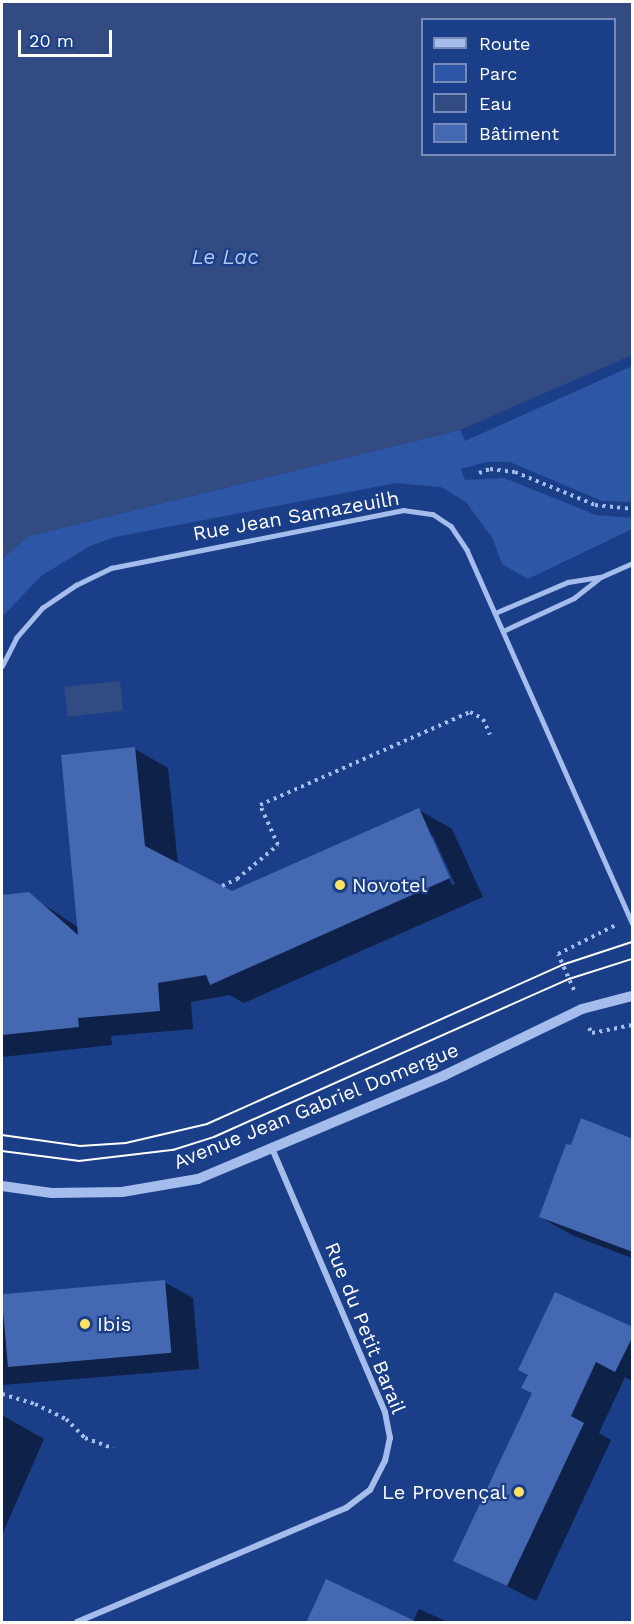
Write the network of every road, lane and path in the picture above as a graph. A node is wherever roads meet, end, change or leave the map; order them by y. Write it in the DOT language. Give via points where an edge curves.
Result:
graph roads {
  1 [pos="479,473"];
  2 [pos="633,509"];
  3 [pos="633,563"];
  4 [pos="601,578"];
  5 [pos="495,613"];
  6 [pos="503,631"];
  7 [pos="2,666"];
  8 [pos="490,735"];
  9 [pos="222,886"];
  10 [pos="632,922"];
  11 [pos="633,996"];
  12 [pos="582,1009"];
  13 [pos="633,1025"];
  14 [pos="272,1148"];
  15 [pos="2,1186"];
  16 [pos="2,1394"];
  17 [pos="113,1448"];
  18 [pos="77,1623"];
  1 -- 2 [label="path" via="490,469 515,472 594,505"];
  3 -- 4 [label="lane"];
  4 -- 5 [label="lane" via="568,582"];
  4 -- 6 [label="lane" via="574,598"];
  5 -- 6 [label="lane, Rue Jean Samazeuilh"];
  5 -- 7 [label="lane, Rue Jean Samazeuilh" via="467,550 451,526 434,514 403,510 111,568 42,608 16,638"];
  6 -- 10 [label="lane, Rue Jean Samazeuilh"];
  8 -- 9 [label="path" via="483,719 470,712 261,806 278,845 237,879"];
  10 -- 12 [label="path" via="608,927 597,938 558,954"];
  11 -- 12 [label="street, Avenue Jean Gabriel Domergue"];
  12 -- 13 [label="path" via="592,1034"];
  12 -- 14 [label="street, Avenue Jean Gabriel Domergue" via="445,1075"];
  14 -- 15 [label="street, Avenue Jean Gabriel Domergue" via="174,1185 123,1192 52,1193"];
  14 -- 18 [label="street, Rue du Petit Barail" via="385,1412 390,1438 385,1461 370,1490 346,1508"];
  16 -- 17 [label="path" via="66,1419 85,1438"];
}
